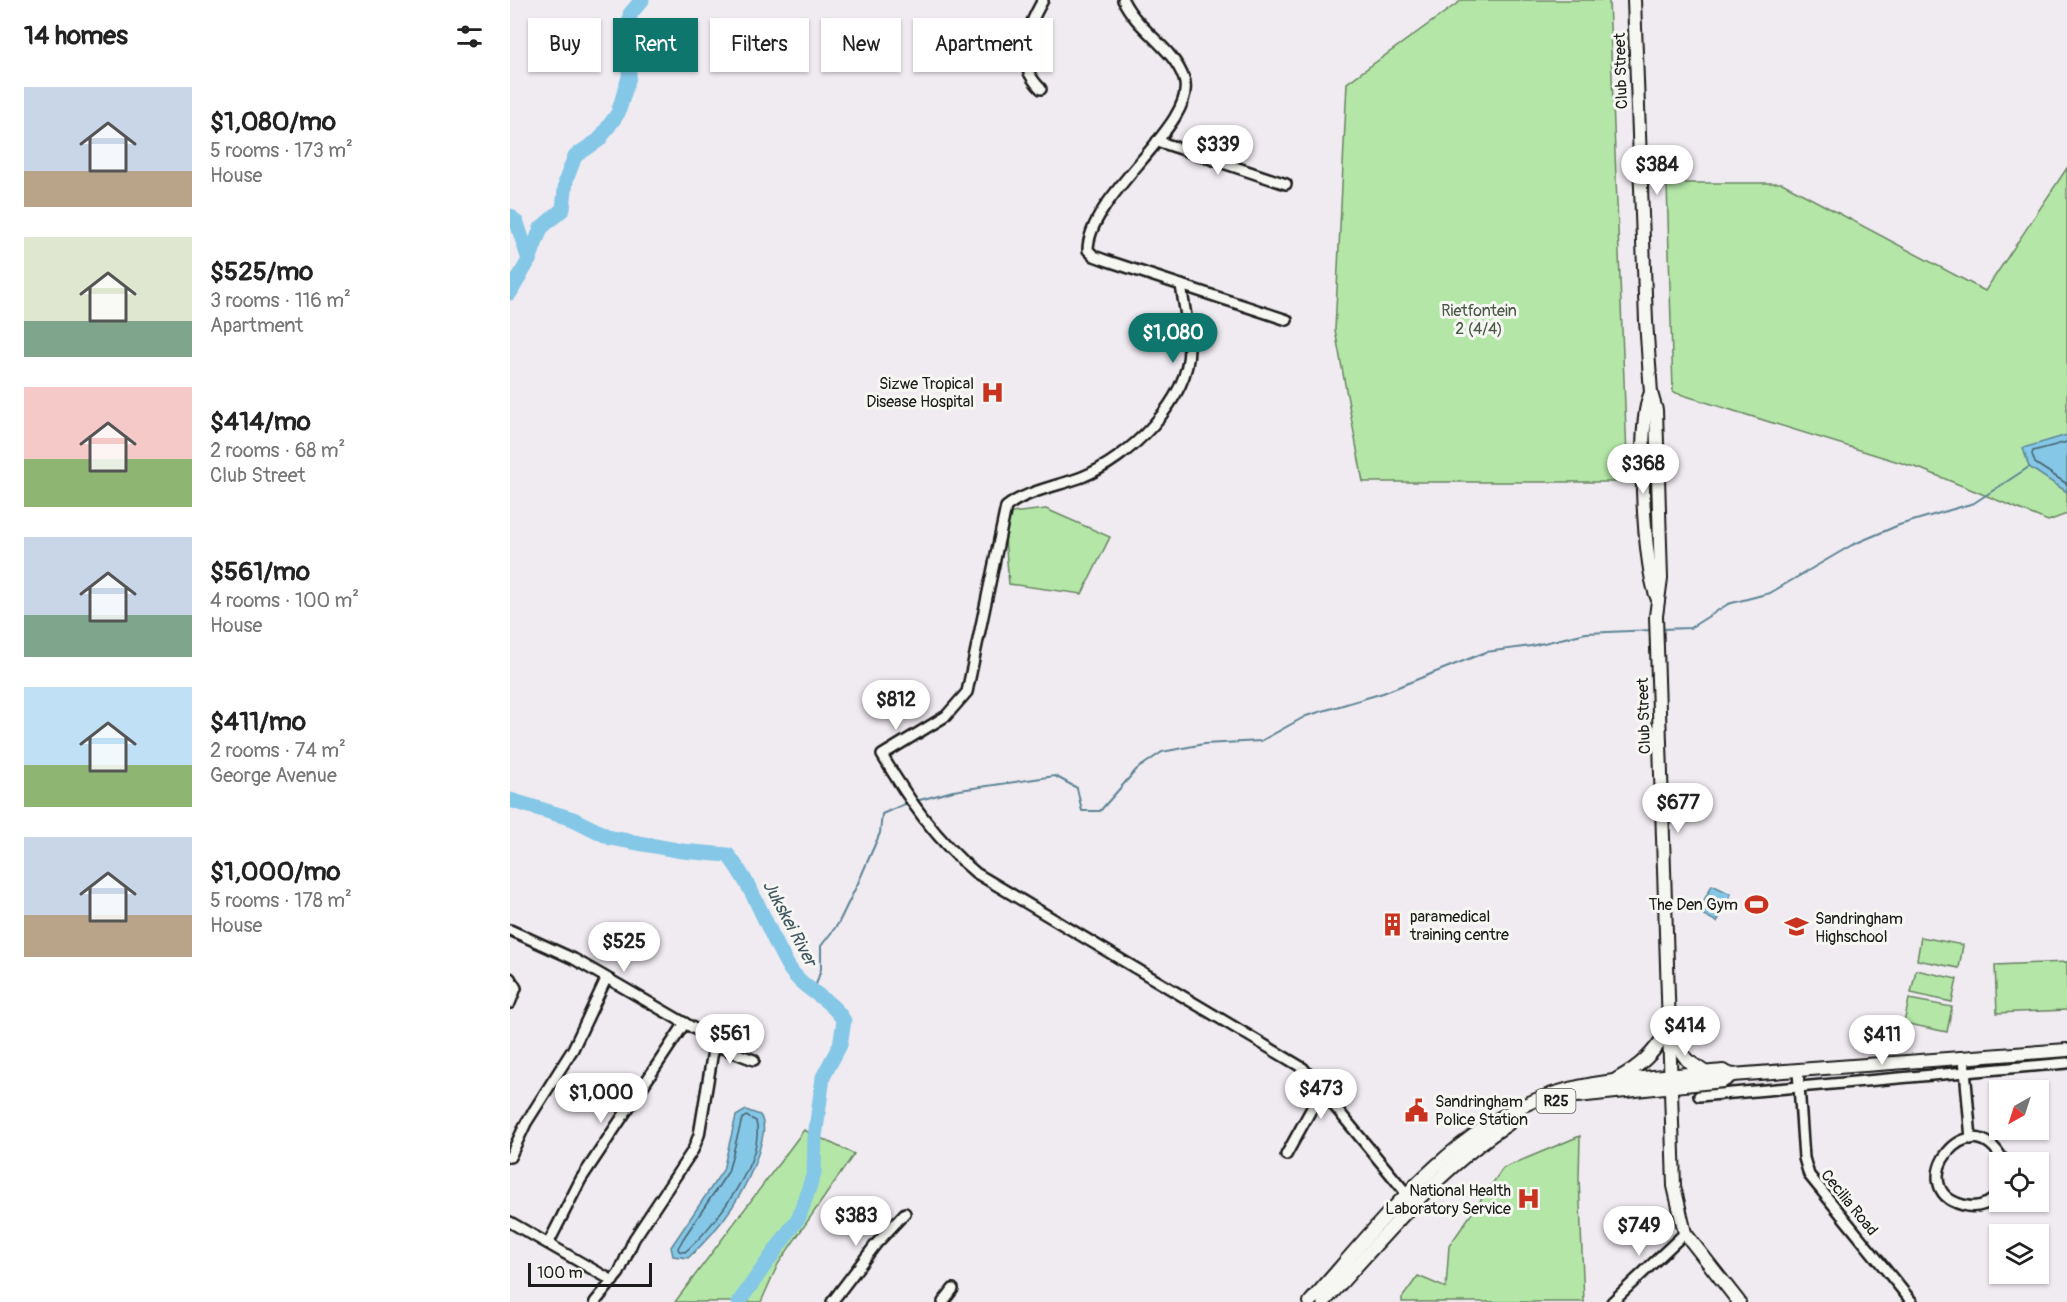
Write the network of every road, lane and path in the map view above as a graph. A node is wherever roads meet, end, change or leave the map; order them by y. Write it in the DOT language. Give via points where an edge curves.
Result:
graph roads {
  1 [pos="1043,0"];
  2 [pos="1123,0"];
  3 [pos="1634,0"];
  4 [pos="1041,89"];
  5 [pos="1157,141"];
  6 [pos="1286,184"];
  7 [pos="1181,285"];
  8 [pos="1287,320"];
  9 [pos="510,930"];
  10 [pos="510,978"];
  11 [pos="606,979"];
  12 [pos="510,1003"];
  13 [pos="685,1023"];
  14 [pos="1669,1032"];
  15 [pos="714,1045"];
  16 [pos="2067,1050"];
  17 [pos="1964,1058"];
  18 [pos="754,1060"];
  19 [pos="2067,1063"];
  20 [pos="1798,1071"];
  21 [pos="1965,1072"];
  22 [pos="1706,1073"];
  23 [pos="1732,1075"];
  24 [pos="1670,1081"];
  25 [pos="1612,1082"];
  26 [pos="1799,1087"];
  27 [pos="1322,1090"];
  28 [pos="1699,1096"];
  29 [pos="1971,1139"];
  30 [pos="1996,1152"];
  31 [pos="1286,1155"];
  32 [pos="510,1157"];
  33 [pos="1411,1199"];
  34 [pos="1989,1202"];
  35 [pos="905,1213"];
  36 [pos="510,1222"];
  37 [pos="1685,1233"];
  38 [pos="549,1242"];
  39 [pos="613,1281"];
  40 [pos="953,1289"];
  41 [pos="595,1302"];
  42 [pos="832,1302"];
  43 [pos="943,1302"];
  44 [pos="1310,1302"];
  45 [pos="1324,1302"];
  46 [pos="1612,1302"];
  47 [pos="1739,1302"];
  48 [pos="1912,1302"];
  1 -- 4 [label="street" via="1023,48 1028,72"];
  2 -- 5 [label="street" via="1136,21 1175,62 1185,82 1182,104"];
  3 -- 14 [label="main road, Club Street" via="1651,393 1645,410 1644,474 1648,560 1657,597"];
  5 -- 6 [label="street"];
  5 -- 7 [label="street" via="1098,218 1088,250 1094,256"];
  7 -- 8 [label="street"];
  7 -- 27 [label="street" via="1189,350 1180,386 1167,409 1120,456 1103,467 1006,507 970,685 946,716 882,755 923,817 964,863 994,886 1290,1059 1304,1068"];
  9 -- 11 [label="street"];
  10 -- 12 [label="street" via="516,988"];
  11 -- 13 [label="street"];
  11 -- 32 [label="street" via="573,1049 526,1123"];
  13 -- 15 [label="street"];
  13 -- 38 [label="street" via="580,1179"];
  14 -- 22 [label="main road" via="1687,1060"];
  14 -- 24 [label="main road, Club Street"];
  14 -- 25 [label="main road" via="1644,1062"];
  15 -- 18 [label="street"];
  15 -- 39 [label="street" via="696,1143 634,1239"];
  16 -- 17 [label="main road, R25"];
  17 -- 20 [label="main road, R25"];
  17 -- 21 [label="street"];
  19 -- 21 [label="street"];
  20 -- 23 [label="main road, R25"];
  20 -- 26 [label="street, Cecilia Road"];
  21 -- 26 [label="street"];
  21 -- 29 [label="street"];
  22 -- 23 [label="main road, R25" via="1723,1071"];
  22 -- 24 [label="main road, R25"];
  23 -- 24 [label="main road, R25" via="1723,1081"];
  24 -- 25 [label="main road, R25"];
  24 -- 33 [label="main road, R25" via="1554,1102 1521,1116 1459,1159"];
  24 -- 37 [label="main road, Club Street" via="1674,1186"];
  25 -- 33 [label="main road, R25" via="1552,1094 1516,1110 1454,1152"];
  26 -- 28 [label="street"];
  26 -- 48 [label="street, Cecilia Road" via="1804,1158 1809,1175"];
  27 -- 31 [label="street"];
  27 -- 33 [label="street"];
  29 -- 30 [label="street" via="1992,1146"];
  29 -- 34 [label="street" via="1959,1142 1943,1156 1939,1167 1942,1189 1958,1204 1969,1207"];
  33 -- 44 [label="main road, R25"];
  33 -- 45 [label="main road, R25"];
  35 -- 42 [label="street"];
  36 -- 38 [label="street"];
  37 -- 46 [label="street"];
  37 -- 47 [label="main road"];
  38 -- 39 [label="street"];
  39 -- 41 [label="street"];
  40 -- 43 [label="street"];
}
